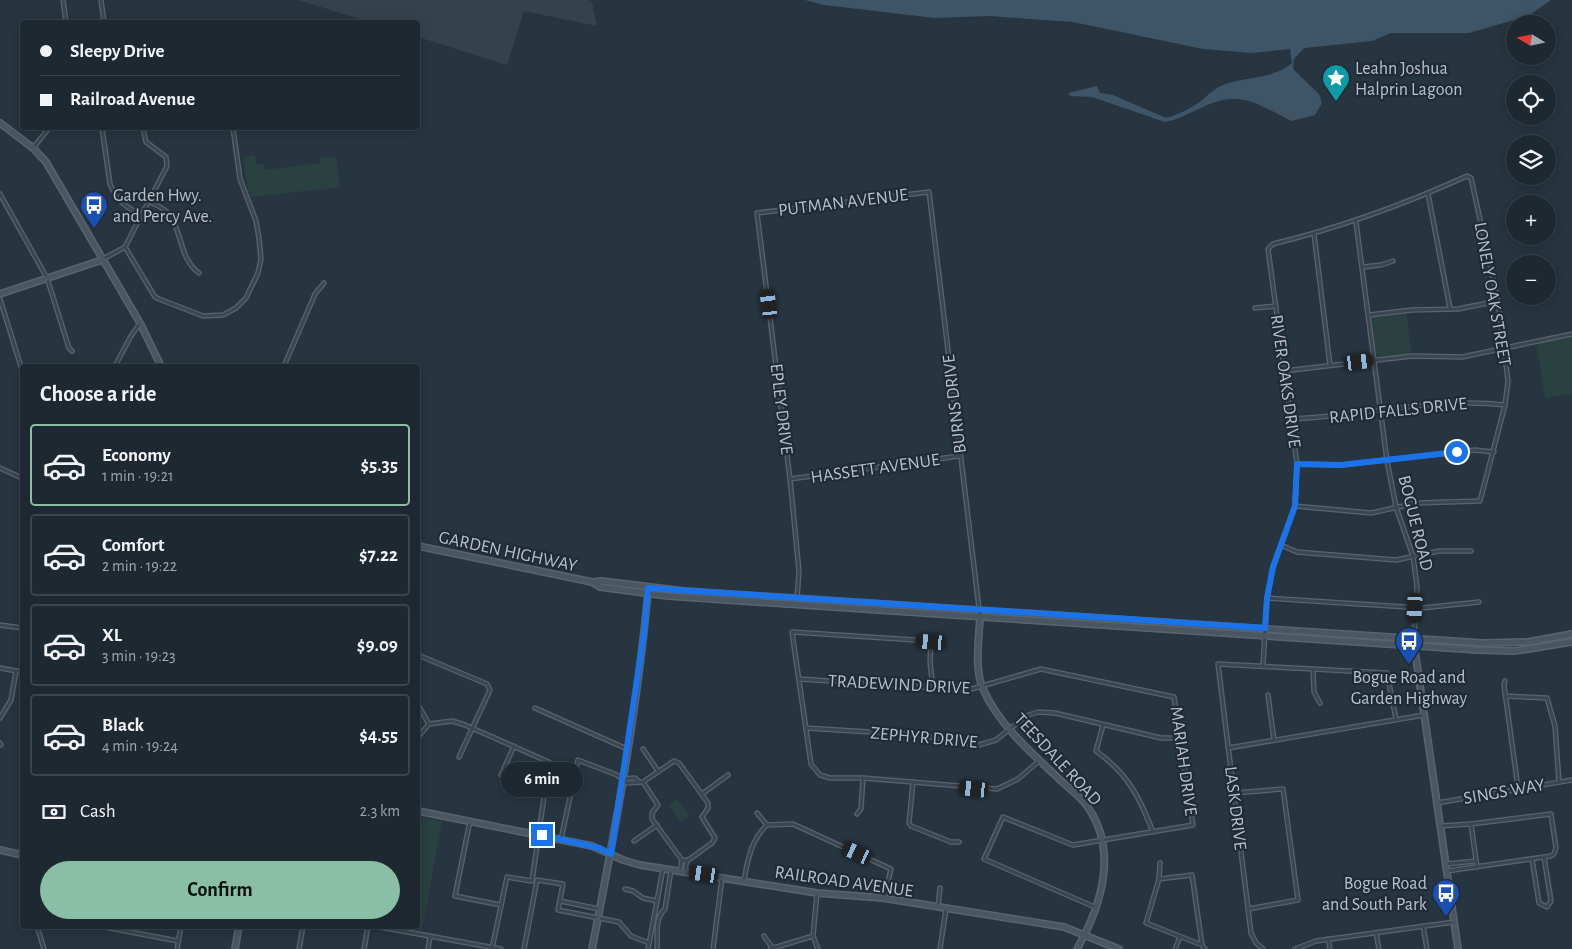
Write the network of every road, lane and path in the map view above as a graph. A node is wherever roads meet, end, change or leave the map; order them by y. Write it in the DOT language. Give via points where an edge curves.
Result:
graph roads {
  1 [pos="63,0"];
  2 [pos="101,0"];
  3 [pos="66,20"];
  4 [pos="104,20"];
  5 [pos="0,123"];
  6 [pos="47,130"];
  7 [pos="102,130"];
  8 [pos="144,130"];
  9 [pos="233,130"];
  10 [pos="33,148"];
  11 [pos="929,192"];
  12 [pos="0,194"];
  13 [pos="1428,194"];
  14 [pos="149,201"];
  15 [pos="757,214"];
  16 [pos="142,215"];
  17 [pos="1356,222"];
  18 [pos="1314,234"];
  19 [pos="125,247"];
  20 [pos="102,260"];
  21 [pos="1393,261"];
  22 [pos="1363,267"];
  23 [pos="199,273"];
  24 [pos="47,278"];
  25 [pos="324,283"];
  26 [pos="0,294"];
  27 [pos="0,300"];
  28 [pos="1498,301"];
  29 [pos="1276,306"];
  30 [pos="1255,308"];
  31 [pos="1450,308"];
  32 [pos="1369,315"];
  33 [pos="140,323"];
  34 [pos="1572,334"];
  35 [pos="1506,348"];
  36 [pos="72,351"];
  37 [pos="1374,360"];
  38 [pos="20,364"];
  39 [pos="116,364"];
  40 [pos="160,364"];
  41 [pos="285,364"];
  42 [pos="1330,365"];
  43 [pos="1284,371"];
  44 [pos="1506,405"];
  45 [pos="1380,411"];
  46 [pos="1291,419"];
  47 [pos="1494,452"];
  48 [pos="959,456"];
  49 [pos="1387,461"];
  50 [pos="1297,464"];
  51 [pos="0,468"];
  52 [pos="20,477"];
  53 [pos="790,479"];
  54 [pos="1295,506"];
  55 [pos="1396,507"];
  56 [pos="1281,545"];
  57 [pos="420,546"];
  58 [pos="1471,551"];
  59 [pos="1413,556"];
  60 [pos="592,582"];
  61 [pos="648,588"];
  62 [pos="648,594"];
  63 [pos="797,598"];
  64 [pos="1267,598"];
  65 [pos="1479,602"];
  66 [pos="797,605"];
  67 [pos="1415,608"];
  68 [pos="980,610"];
  69 [pos="980,617"];
  70 [pos="0,625"];
  71 [pos="20,628"];
  72 [pos="1265,628"];
  73 [pos="1572,634"];
  74 [pos="1264,636"];
  75 [pos="1414,639"];
  76 [pos="1535,640"];
  77 [pos="1572,642"];
  78 [pos="1414,646"];
  79 [pos="1536,649"];
  80 [pos="420,655"];
  81 [pos="1263,665"];
  82 [pos="0,668"];
  83 [pos="1313,669"];
  84 [pos="16,671"];
  85 [pos="20,672"];
  86 [pos="799,679"];
  87 [pos="1505,681"];
  88 [pos="982,687"];
  89 [pos="933,688"];
  90 [pos="1268,695"];
  91 [pos="1174,696"];
  92 [pos="1505,696"];
  93 [pos="1320,703"];
  94 [pos="420,708"];
  95 [pos="535,708"];
  96 [pos="1424,715"];
  97 [pos="0,718"];
  98 [pos="1396,719"];
  99 [pos="429,724"];
  100 [pos="1103,724"];
  101 [pos="473,728"];
  102 [pos="806,728"];
  103 [pos="1011,730"];
  104 [pos="420,735"];
  105 [pos="1180,738"];
  106 [pos="1274,740"];
  107 [pos="514,746"];
  108 [pos="1228,748"];
  109 [pos="643,749"];
  110 [pos="627,750"];
  111 [pos="459,756"];
  112 [pos="1039,761"];
  113 [pos="658,771"];
  114 [pos="501,775"];
  115 [pos="728,775"];
  116 [pos="863,778"];
  117 [pos="623,779"];
  118 [pos="1572,780"];
  119 [pos="641,782"];
  120 [pos="913,782"];
  121 [pos="1559,782"];
  122 [pos="1518,788"];
  123 [pos="1234,793"];
  124 [pos="702,794"];
  125 [pos="1437,803"];
  126 [pos="420,811"];
  127 [pos="757,813"];
  128 [pos="857,814"];
  129 [pos="470,820"];
  130 [pos="1471,824"];
  131 [pos="657,825"];
  132 [pos="766,825"];
  133 [pos="1440,826"];
  134 [pos="1153,832"];
  135 [pos="538,834"];
  136 [pos="562,839"];
  137 [pos="634,841"];
  138 [pos="1101,841"];
  139 [pos="959,842"];
  140 [pos="0,850"];
  141 [pos="611,854"];
  142 [pos="20,855"];
  143 [pos="1544,857"];
  144 [pos="1532,859"];
  145 [pos="684,860"];
  146 [pos="1476,861"];
  147 [pos="1160,863"];
  148 [pos="1446,864"];
  149 [pos="1477,867"];
  150 [pos="664,868"];
  151 [pos="672,869"];
  152 [pos="683,871"];
  153 [pos="1447,872"];
  154 [pos="722,877"];
  155 [pos="1159,879"];
  156 [pos="744,880"];
  157 [pos="940,888"];
  158 [pos="625,889"];
  159 [pos="817,893"];
  160 [pos="883,898"];
  161 [pos="560,901"];
  162 [pos="657,901"];
  163 [pos="501,905"];
  164 [pos="938,908"];
  165 [pos="946,908"];
  166 [pos="1097,908"];
  167 [pos="600,909"];
  168 [pos="1248,909"];
  169 [pos="598,918"];
  170 [pos="1454,922"];
  171 [pos="1423,926"];
  172 [pos="39,929"];
  173 [pos="115,929"];
  174 [pos="180,929"];
  175 [pos="238,929"];
  176 [pos="302,929"];
  177 [pos="367,929"];
  178 [pos="388,929"];
  179 [pos="1376,933"];
  180 [pos="1086,934"];
  181 [pos="764,936"];
  182 [pos="813,936"];
  183 [pos="1180,937"];
  184 [pos="430,938"];
  185 [pos="1328,939"];
  186 [pos="178,941"];
  187 [pos="649,943"];
  188 [pos="1202,945"];
  189 [pos="490,948"];
  190 [pos="771,948"];
  191 [pos="44,949"];
  192 [pos="177,949"];
  193 [pos="235,949"];
  194 [pos="299,949"];
  195 [pos="364,949"];
  196 [pos="428,949"];
  197 [pos="501,949"];
  198 [pos="524,949"];
  199 [pos="592,949"];
  200 [pos="648,949"];
  201 [pos="657,949"];
  202 [pos="713,949"];
  203 [pos="818,949"];
  204 [pos="940,949"];
  205 [pos="1078,949"];
  206 [pos="1120,949"];
  207 [pos="1175,949"];
  208 [pos="1205,949"];
  209 [pos="1263,949"];
  210 [pos="1295,949"];
  211 [pos="1330,949"];
  212 [pos="1379,949"];
  213 [pos="1427,949"];
  214 [pos="1458,949"];
  1 -- 3 [label="street"];
  2 -- 4 [label="street"];
  5 -- 10 [label="main road"];
  6 -- 10 [label="street"];
  7 -- 16 [label="street" via="113,192 126,207"];
  8 -- 14 [label="street" via="148,145 168,160"];
  9 -- 19 [label="street" via="240,179 254,217 261,260 246,298 223,315 203,316 155,297"];
  10 -- 20 [label="main road" via="50,169"];
  11 -- 15 [label="street, PUTMAN AVENUE"];
  11 -- 48 [label="street, BURNS DRIVE"];
  12 -- 24 [label="street"];
  13 -- 17 [label="street"];
  13 -- 28 [label="street, LONELY OAK STREET" via="1467,176 1471,178"];
  13 -- 31 [label="street"];
  14 -- 16 [label="street"];
  14 -- 23 [label="street" via="171,217 191,266"];
  15 -- 53 [label="street, EPLEY DRIVE"];
  16 -- 19 [label="street"];
  17 -- 18 [label="street"];
  17 -- 22 [label="street, BOGUE ROAD"];
  18 -- 29 [label="street, RIVER OAKS DRIVE" via="1272,244 1268,249"];
  18 -- 42 [label="street"];
  19 -- 20 [label="street"];
  20 -- 24 [label="main road"];
  20 -- 33 [label="main road"];
  21 -- 22 [label="street"];
  22 -- 32 [label="street, BOGUE ROAD"];
  24 -- 26 [label="main road"];
  24 -- 36 [label="street"];
  25 -- 41 [label="street" via="315,294"];
  27 -- 38 [label="street"];
  28 -- 31 [label="street"];
  28 -- 35 [label="street, LONELY OAK STREET"];
  29 -- 30 [label="street"];
  29 -- 43 [label="street, RIVER OAKS DRIVE"];
  31 -- 32 [label="street"];
  32 -- 37 [label="street, BOGUE ROAD"];
  33 -- 39 [label="street"];
  33 -- 40 [label="main road"];
  34 -- 35 [label="street"];
  35 -- 37 [label="street" via="1462,357 1412,356"];
  35 -- 44 [label="street, LONELY OAK STREET"];
  37 -- 42 [label="street"];
  37 -- 45 [label="street, BOGUE ROAD"];
  42 -- 43 [label="street"];
  43 -- 46 [label="street, RIVER OAKS DRIVE"];
  44 -- 45 [label="street, RAPID FALLS DRIVE" via="1474,402"];
  44 -- 47 [label="street, LONELY OAK STREET"];
  45 -- 46 [label="street, RAPID FALLS DRIVE"];
  45 -- 49 [label="street, BOGUE ROAD"];
  46 -- 50 [label="street, RIVER OAKS DRIVE"];
  47 -- 49 [label="street" via="1475,450"];
  47 -- 55 [label="street, LONELY OAK STREET" via="1480,501"];
  48 -- 53 [label="street, HASSETT AVENUE"];
  48 -- 68 [label="street, BURNS DRIVE"];
  49 -- 50 [label="street"];
  49 -- 55 [label="street, BOGUE ROAD"];
  50 -- 54 [label="street, RIVER OAKS DRIVE"];
  51 -- 52 [label="street"];
  53 -- 63 [label="street, EPLEY DRIVE" via="799,571"];
  54 -- 55 [label="street" via="1370,513"];
  54 -- 56 [label="street, RIVER OAKS DRIVE"];
  55 -- 59 [label="street, BOGUE ROAD"];
  56 -- 59 [label="street" via="1297,552 1396,560"];
  56 -- 64 [label="street, RIVER OAKS DRIVE"];
  57 -- 60 [label="main road, GARDEN HIGHWAY"];
  58 -- 59 [label="street" via="1439,551"];
  59 -- 67 [label="street, BOGUE ROAD" via="1417,587"];
  60 -- 61 [label="main road, GARDEN HIGHWAY"];
  60 -- 62 [label="main road, GARDEN HIGHWAY" via="600,587"];
  61 -- 62 [label="main road"];
  61 -- 63 [label="main road, GARDEN HIGHWAY"];
  62 -- 66 [label="main road, GARDEN HIGHWAY"];
  62 -- 110 [label="main road"];
  63 -- 66 [label="street, EPLEY DRIVE"];
  63 -- 68 [label="main road, GARDEN HIGHWAY"];
  64 -- 67 [label="street"];
  64 -- 72 [label="street, RIVER OAKS DRIVE"];
  65 -- 67 [label="street"];
  66 -- 69 [label="main road, GARDEN HIGHWAY"];
  67 -- 75 [label="street, BOGUE ROAD"];
  68 -- 69 [label="street, BURNS DRIVE"];
  68 -- 72 [label="main road, GARDEN HIGHWAY"];
  69 -- 74 [label="main road, GARDEN HIGHWAY"];
  69 -- 88 [label="main road, TEESDALE ROAD" via="978,664"];
  70 -- 71 [label="street"];
  72 -- 74 [label="street, RIVER OAKS DRIVE"];
  72 -- 75 [label="main road, GARDEN HIGHWAY"];
  73 -- 76 [label="main road, GARDEN HIGHWAY"];
  74 -- 78 [label="main road, GARDEN HIGHWAY"];
  74 -- 81 [label="street, RIVER OAKS DRIVE"];
  75 -- 76 [label="main road, GARDEN HIGHWAY" via="1482,643"];
  75 -- 78 [label="main road, BOGUE ROAD"];
  76 -- 79 [label="main road"];
  77 -- 79 [label="main road, GARDEN HIGHWAY"];
  78 -- 79 [label="main road, GARDEN HIGHWAY"];
  78 -- 96 [label="main road, BOGUE ROAD"];
  80 -- 101 [label="street" via="487,684 490,690"];
  81 -- 83 [label="street"];
  81 -- 108 [label="street, LASK DRIVE" via="1218,664"];
  82 -- 84 [label="street"];
  83 -- 93 [label="street" via="1314,692"];
  83 -- 98 [label="street" via="1387,673"];
  84 -- 85 [label="street"];
  84 -- 97 [label="street" via="11,700"];
  86 -- 89 [label="street, TRADEWIND DRIVE"];
  86 -- 89 [label="street" via="792,632 931,642"];
  86 -- 102 [label="street"];
  87 -- 92 [label="street"];
  88 -- 89 [label="street, TRADEWIND DRIVE" via="968,690"];
  88 -- 91 [label="street, TRADEWIND DRIVE" via="1041,669"];
  88 -- 103 [label="main road, TEESDALE ROAD"];
  90 -- 106 [label="street"];
  91 -- 105 [label="street, MARIAH DRIVE"];
  92 -- 121 [label="street" via="1548,698"];
  92 -- 122 [label="street"];
  94 -- 99 [label="street"];
  95 -- 110 [label="street"];
  96 -- 98 [label="street"];
  96 -- 125 [label="main road, BOGUE ROAD"];
  98 -- 106 [label="street"];
  99 -- 101 [label="street" via="452,721"];
  99 -- 104 [label="street"];
  100 -- 103 [label="street, ZEPHYR DRIVE" via="1038,712 1026,716"];
  100 -- 105 [label="street, ZEPHYR DRIVE" via="1161,738"];
  100 -- 134 [label="street" via="1096,751 1125,777 1139,797"];
  101 -- 107 [label="street"];
  101 -- 111 [label="street"];
  102 -- 103 [label="street, ZEPHYR DRIVE" via="919,735 979,745 996,740"];
  102 -- 116 [label="street" via="811,764 820,774 830,778"];
  103 -- 112 [label="main road, TEESDALE ROAD"];
  105 -- 134 [label="street, MARIAH DRIVE" via="1193,826"];
  106 -- 108 [label="street"];
  107 -- 114 [label="street"];
  107 -- 135 [label="street" via="549,762"];
  108 -- 123 [label="street, LASK DRIVE"];
  109 -- 113 [label="street"];
  110 -- 117 [label="main road"];
  112 -- 120 [label="street" via="1018,779 996,789"];
  112 -- 138 [label="main road, TEESDALE ROAD" via="1084,802 1098,824"];
  113 -- 119 [label="street"];
  113 -- 124 [label="street" via="677,761"];
  115 -- 124 [label="street"];
  116 -- 120 [label="street"];
  116 -- 128 [label="street" via="861,809"];
  117 -- 119 [label="street" via="635,778"];
  117 -- 119 [label="street" via="627,784"];
  117 -- 136 [label="street" via="578,760"];
  117 -- 141 [label="main road"];
  118 -- 121 [label="street, SINGS WAY"];
  119 -- 131 [label="street" via="658,805 652,816"];
  120 -- 139 [label="street" via="909,823"];
  121 -- 122 [label="street, SINGS WAY"];
  122 -- 125 [label="street, SINGS WAY"];
  123 -- 168 [label="street, LASK DRIVE"];
  123 -- 168 [label="street" via="1283,789 1298,900"];
  124 -- 145 [label="street" via="709,806 702,817 714,840"];
  125 -- 133 [label="main road, BOGUE ROAD"];
  126 -- 129 [label="main road, RAILROAD AVENUE"];
  127 -- 132 [label="street"];
  129 -- 135 [label="main road, RAILROAD AVENUE"];
  129 -- 163 [label="street" via="455,896"];
  130 -- 133 [label="street"];
  130 -- 143 [label="street" via="1549,813 1556,852"];
  130 -- 146 [label="street"];
  131 -- 137 [label="street"];
  131 -- 145 [label="street"];
  132 -- 156 [label="street" via="757,834 748,855"];
  132 -- 160 [label="street" via="793,824 891,869"];
  133 -- 148 [label="main road, BOGUE ROAD"];
  134 -- 138 [label="street"];
  135 -- 136 [label="main road, RAILROAD AVENUE"];
  135 -- 163 [label="street" via="532,880 507,877"];
  136 -- 141 [label="main road, RAILROAD AVENUE"];
  138 -- 166 [label="main road, TEESDALE ROAD" via="1106,861"];
  138 -- 166 [label="street" via="1073,845 1003,817 984,859"];
  140 -- 142 [label="main road"];
  141 -- 150 [label="main road, RAILROAD AVENUE" via="632,863"];
  141 -- 167 [label="main road"];
  143 -- 144 [label="street"];
  143 -- 144 [label="street" via="1551,901 1547,907 1539,903"];
  144 -- 149 [label="street"];
  145 -- 152 [label="street"];
  146 -- 148 [label="street"];
  146 -- 149 [label="street"];
  147 -- 155 [label="street"];
  148 -- 153 [label="main road, BOGUE ROAD"];
  149 -- 153 [label="street"];
  150 -- 151 [label="main road, RAILROAD AVENUE"];
  150 -- 162 [label="street"];
  151 -- 152 [label="main road, RAILROAD AVENUE"];
  151 -- 201 [label="street" via="665,909 661,912 655,940"];
  152 -- 154 [label="main road, RAILROAD AVENUE"];
  153 -- 170 [label="main road, BOGUE ROAD"];
  154 -- 156 [label="main road, RAILROAD AVENUE"];
  154 -- 202 [label="street"];
  155 -- 183 [label="street" via="1146,923"];
  155 -- 188 [label="street" via="1192,875"];
  156 -- 159 [label="main road, RAILROAD AVENUE"];
  157 -- 164 [label="street"];
  158 -- 162 [label="street"];
  159 -- 160 [label="main road, RAILROAD AVENUE"];
  159 -- 182 [label="street"];
  160 -- 164 [label="main road, RAILROAD AVENUE"];
  161 -- 167 [label="street"];
  161 -- 169 [label="street" via="558,910"];
  161 -- 198 [label="street" via="563,884 537,880"];
  162 -- 187 [label="street"];
  163 -- 189 [label="street"];
  164 -- 165 [label="main road, RAILROAD AVENUE"];
  165 -- 180 [label="main road, RAILROAD AVENUE" via="1064,927"];
  165 -- 204 [label="street"];
  166 -- 180 [label="main road, TEESDALE ROAD"];
  167 -- 169 [label="main road"];
  168 -- 209 [label="street, LASK DRIVE" via="1251,933"];
  169 -- 187 [label="street" via="619,922 631,936"];
  169 -- 199 [label="main road"];
  170 -- 171 [label="street"];
  170 -- 214 [label="main road, BOGUE ROAD"];
  171 -- 179 [label="street"];
  171 -- 213 [label="street"];
  172 -- 191 [label="street"];
  173 -- 186 [label="street"];
  174 -- 186 [label="street"];
  175 -- 193 [label="main road"];
  176 -- 194 [label="street"];
  177 -- 195 [label="street"];
  178 -- 184 [label="street"];
  179 -- 185 [label="street"];
  179 -- 212 [label="street"];
  180 -- 205 [label="main road, TEESDALE ROAD"];
  180 -- 206 [label="main road, RAILROAD AVENUE"];
  181 -- 190 [label="street"];
  182 -- 190 [label="street"];
  182 -- 203 [label="street"];
  183 -- 188 [label="street"];
  183 -- 207 [label="street"];
  184 -- 189 [label="street"];
  184 -- 196 [label="street"];
  185 -- 210 [label="street"];
  185 -- 211 [label="street"];
  186 -- 192 [label="street"];
  187 -- 200 [label="street"];
  188 -- 208 [label="street"];
  189 -- 197 [label="street"];
}
